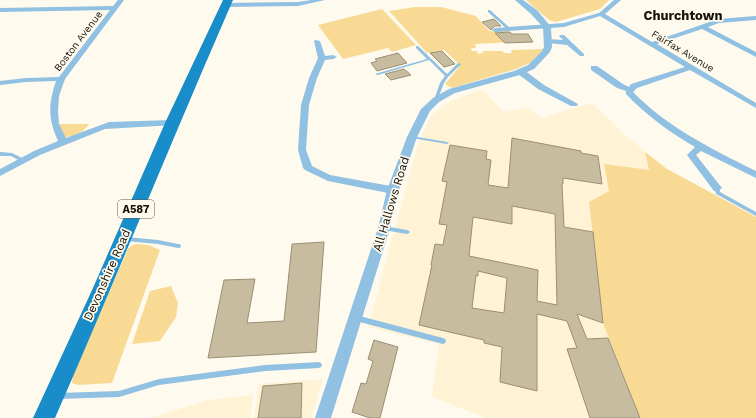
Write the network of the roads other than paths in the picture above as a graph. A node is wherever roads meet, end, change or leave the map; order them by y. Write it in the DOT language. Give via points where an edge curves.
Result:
graph roads {
  1 [pos="121,0"];
  2 [pos="322,0"];
  3 [pos="519,0"];
  4 [pos="618,0"];
  5 [pos="227,3"];
  6 [pos="115,8"];
  7 [pos="0,10"];
  8 [pos="489,11"];
  9 [pos="601,14"];
  10 [pos="756,18"];
  11 [pos="547,27"];
  12 [pos="703,27"];
  13 [pos="509,29"];
  14 [pos="495,30"];
  15 [pos="562,36"];
  16 [pos="317,41"];
  17 [pos="548,41"];
  18 [pos="569,43"];
  19 [pos="652,44"];
  20 [pos="417,47"];
  21 [pos="756,54"];
  22 [pos="582,55"];
  23 [pos="333,57"];
  24 [pos="322,58"];
  25 [pos="430,59"];
  26 [pos="459,64"];
  27 [pos="690,68"];
  28 [pos="594,70"];
  29 [pos="521,72"];
  30 [pos="377,74"];
  31 [pos="447,76"];
  32 [pos="61,79"];
  33 [pos="0,83"];
  34 [pos="630,90"];
  35 [pos="436,100"];
  36 [pos="574,104"];
  37 [pos="756,106"];
  38 [pos="172,124"];
  39 [pos="412,137"];
  40 [pos="63,142"];
  41 [pos="447,143"];
  42 [pos="701,146"];
  43 [pos="0,154"];
  44 [pos="22,160"];
  45 [pos="0,172"];
  46 [pos="756,175"];
  47 [pos="717,188"];
  48 [pos="393,190"];
  49 [pos="756,214"];
  50 [pos="384,228"];
  51 [pos="407,232"];
  52 [pos="124,239"];
  53 [pos="178,246"];
  54 [pos="356,318"];
  55 [pos="443,341"];
  56 [pos="319,365"];
  57 [pos="53,396"];
  58 [pos="44,418"];
  59 [pos="323,418"];
  1 -- 6 [label="street, Boston Avenue"];
  2 -- 5 [label="street" via="298,4"];
  3 -- 11 [label="street"];
  4 -- 9 [label="street"];
  5 -- 38 [label="main road, Devonshire Road / A587"];
  6 -- 7 [label="street"];
  6 -- 32 [label="street, Boston Avenue"];
  8 -- 13 [label="lane"];
  9 -- 11 [label="street"];
  9 -- 19 [label="street, Fairfax Avenue"];
  10 -- 12 [label="street" via="718,21"];
  11 -- 13 [label="street"];
  11 -- 17 [label="street, All Hallows Road"];
  12 -- 19 [label="street"];
  12 -- 21 [label="street"];
  13 -- 14 [label="street"];
  15 -- 18 [label="street"];
  16 -- 24 [label="street"];
  17 -- 18 [label="street"];
  17 -- 29 [label="street, All Hallows Road" via="548,47 536,64"];
  18 -- 22 [label="street"];
  19 -- 27 [label="street, Fairfax Avenue"];
  20 -- 25 [label="lane"];
  23 -- 24 [label="street"];
  24 -- 48 [label="street" via="305,105 302,150 308,168 328,178"];
  25 -- 30 [label="lane"];
  25 -- 31 [label="lane"];
  26 -- 31 [label="lane"];
  27 -- 34 [label="street" via="634,86"];
  27 -- 37 [label="street, Fairfax Avenue"];
  28 -- 34 [label="street"];
  29 -- 35 [label="street, All Hallows Road" via="452,92"];
  29 -- 36 [label="street" via="562,103"];
  31 -- 35 [label="lane"];
  32 -- 33 [label="street"];
  32 -- 40 [label="street, Boston Avenue" via="55,96 54,110 55,124"];
  34 -- 42 [label="street" via="637,101 660,120"];
  35 -- 39 [label="street, All Hallows Road" via="426,110"];
  38 -- 40 [label="street" via="109,125"];
  38 -- 52 [label="main road, Devonshire Road / A587"];
  39 -- 41 [label="lane"];
  39 -- 48 [label="street, All Hallows Road"];
  40 -- 44 [label="street"];
  42 -- 46 [label="street"];
  42 -- 47 [label="street" via="691,155"];
  43 -- 44 [label="lane" via="12,155"];
  44 -- 45 [label="street"];
  47 -- 49 [label="lane" via="718,193"];
  48 -- 50 [label="street, All Hallows Road"];
  50 -- 51 [label="lane"];
  50 -- 54 [label="street, All Hallows Road"];
  52 -- 53 [label="lane"];
  52 -- 57 [label="main road, Devonshire Road / A587"];
  54 -- 55 [label="lane"];
  54 -- 59 [label="street, All Hallows Road"];
  56 -- 57 [label="lane" via="265,368 159,382 119,394"];
  57 -- 58 [label="main road, Devonshire Road / A587"];
}
